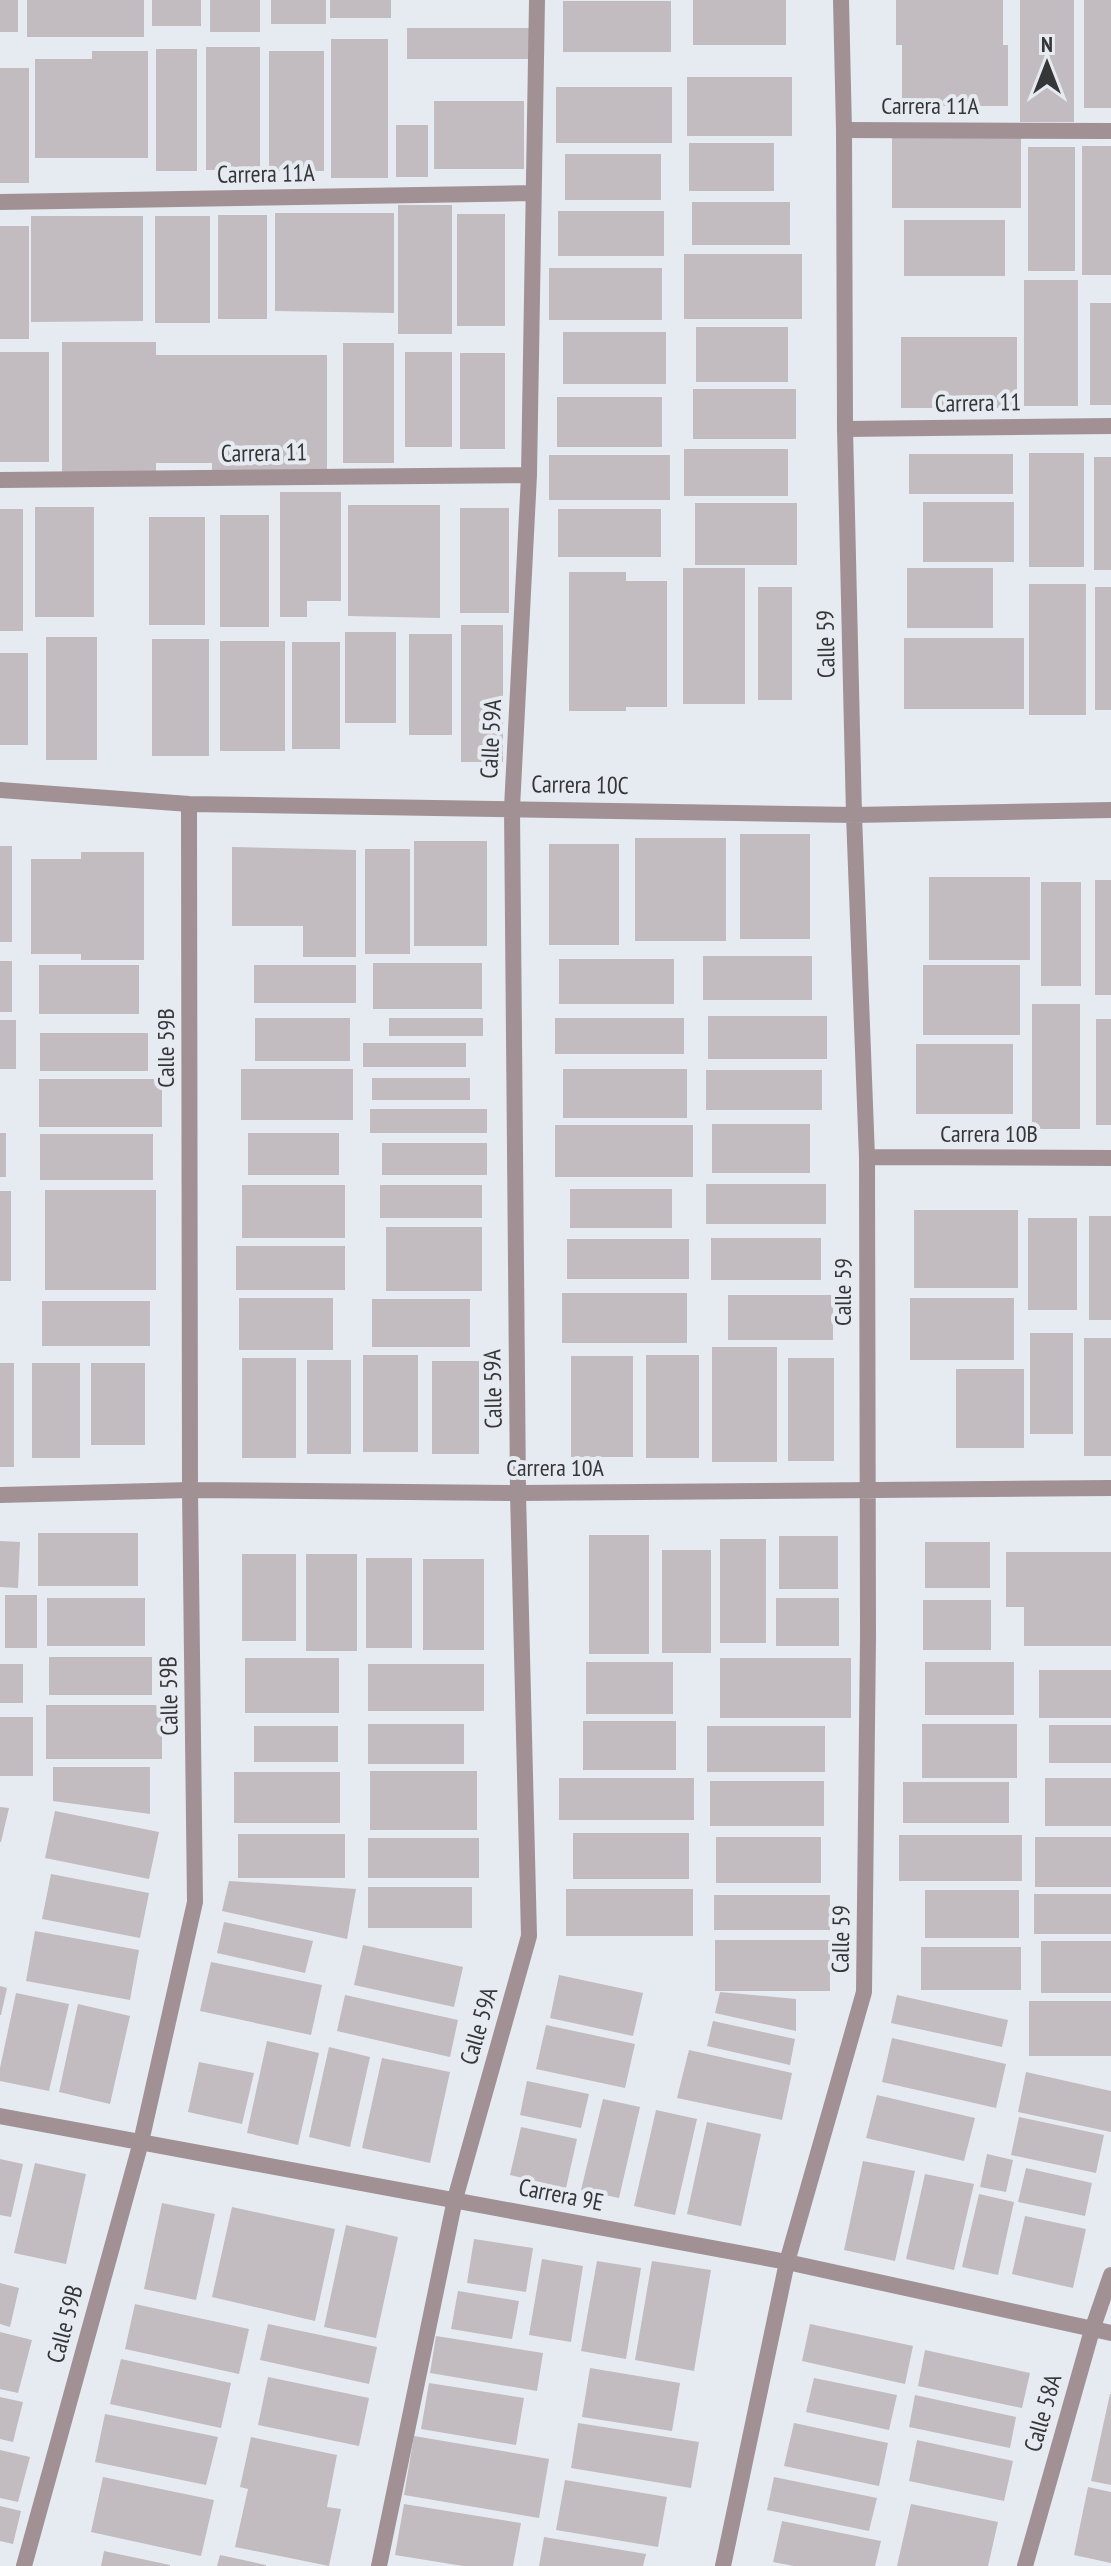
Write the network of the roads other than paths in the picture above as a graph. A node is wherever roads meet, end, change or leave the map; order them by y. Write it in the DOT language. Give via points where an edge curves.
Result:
graph roads {
  1 [pos="537,0"];
  2 [pos="841,0"];
  3 [pos="844,130"];
  4 [pos="1111,131"];
  5 [pos="533,193"];
  6 [pos="0,202"];
  7 [pos="1111,426"];
  8 [pos="845,429"];
  9 [pos="529,475"];
  10 [pos="0,480"];
  11 [pos="0,790"];
  12 [pos="189,804"];
  13 [pos="512,808"];
  14 [pos="1111,810"];
  15 [pos="854,815"];
  16 [pos="867,1157"];
  17 [pos="1111,1158"];
  18 [pos="1111,1488"];
  19 [pos="867,1489"];
  20 [pos="190,1490"];
  21 [pos="518,1493"];
  22 [pos="0,1495"];
  23 [pos="0,2116"];
  24 [pos="141,2142"];
  25 [pos="455,2199"];
  26 [pos="787,2262"];
  27 [pos="1111,2275"];
  28 [pos="1092,2330"];
  29 [pos="1111,2333"];
  30 [pos="24,2566"];
  31 [pos="379,2566"];
  32 [pos="723,2566"];
  33 [pos="1025,2566"];
  1 -- 5 [label="street, Calle 59A"];
  2 -- 3 [label="street, Calle 59"];
  3 -- 4 [label="street, Carrera 11A"];
  3 -- 8 [label="street, Calle 59"];
  5 -- 6 [label="street, Carrera 11A"];
  5 -- 9 [label="street, Calle 59A"];
  7 -- 8 [label="street, Carrera 11"];
  8 -- 15 [label="street, Calle 59"];
  9 -- 10 [label="street, Carrera 11"];
  9 -- 13 [label="street, Calle 59A"];
  11 -- 12 [label="street, Carrera 10C"];
  12 -- 13 [label="street, Carrera 10C"];
  12 -- 20 [label="street, Calle 59B"];
  13 -- 15 [label="street, Carrera 10C"];
  13 -- 21 [label="street, Calle 59A"];
  14 -- 15 [label="street, Carrera 10C"];
  15 -- 16 [label="street, Calle 59"];
  16 -- 17 [label="street, Carrera 10B"];
  16 -- 19 [label="street, Calle 59"];
  18 -- 19 [label="street, Carrera 10A"];
  19 -- 21 [label="street, Carrera 10A"];
  19 -- 26 [label="street, Calle 59" via="864,1992"];
  20 -- 21 [label="street, Carrera 10A"];
  20 -- 22 [label="street, Carrera 10A"];
  20 -- 24 [label="street, Calle 59B" via="195,1902"];
  21 -- 25 [label="street, Calle 59A" via="529,1936"];
  23 -- 24 [label="street, Carrera 9E"];
  24 -- 25 [label="street, Carrera 9E"];
  24 -- 30 [label="street, Calle 59B"];
  25 -- 26 [label="street, Carrera 9E"];
  25 -- 31 [label="street, Calle 59A"];
  26 -- 28 [label="street, Carrera 9E"];
  26 -- 32 [label="street, Calle 59"];
  27 -- 28 [label="street, Calle 58A"];
  28 -- 29 [label="street, Carrera 9E"];
  28 -- 33 [label="street, Calle 58A"];
}
